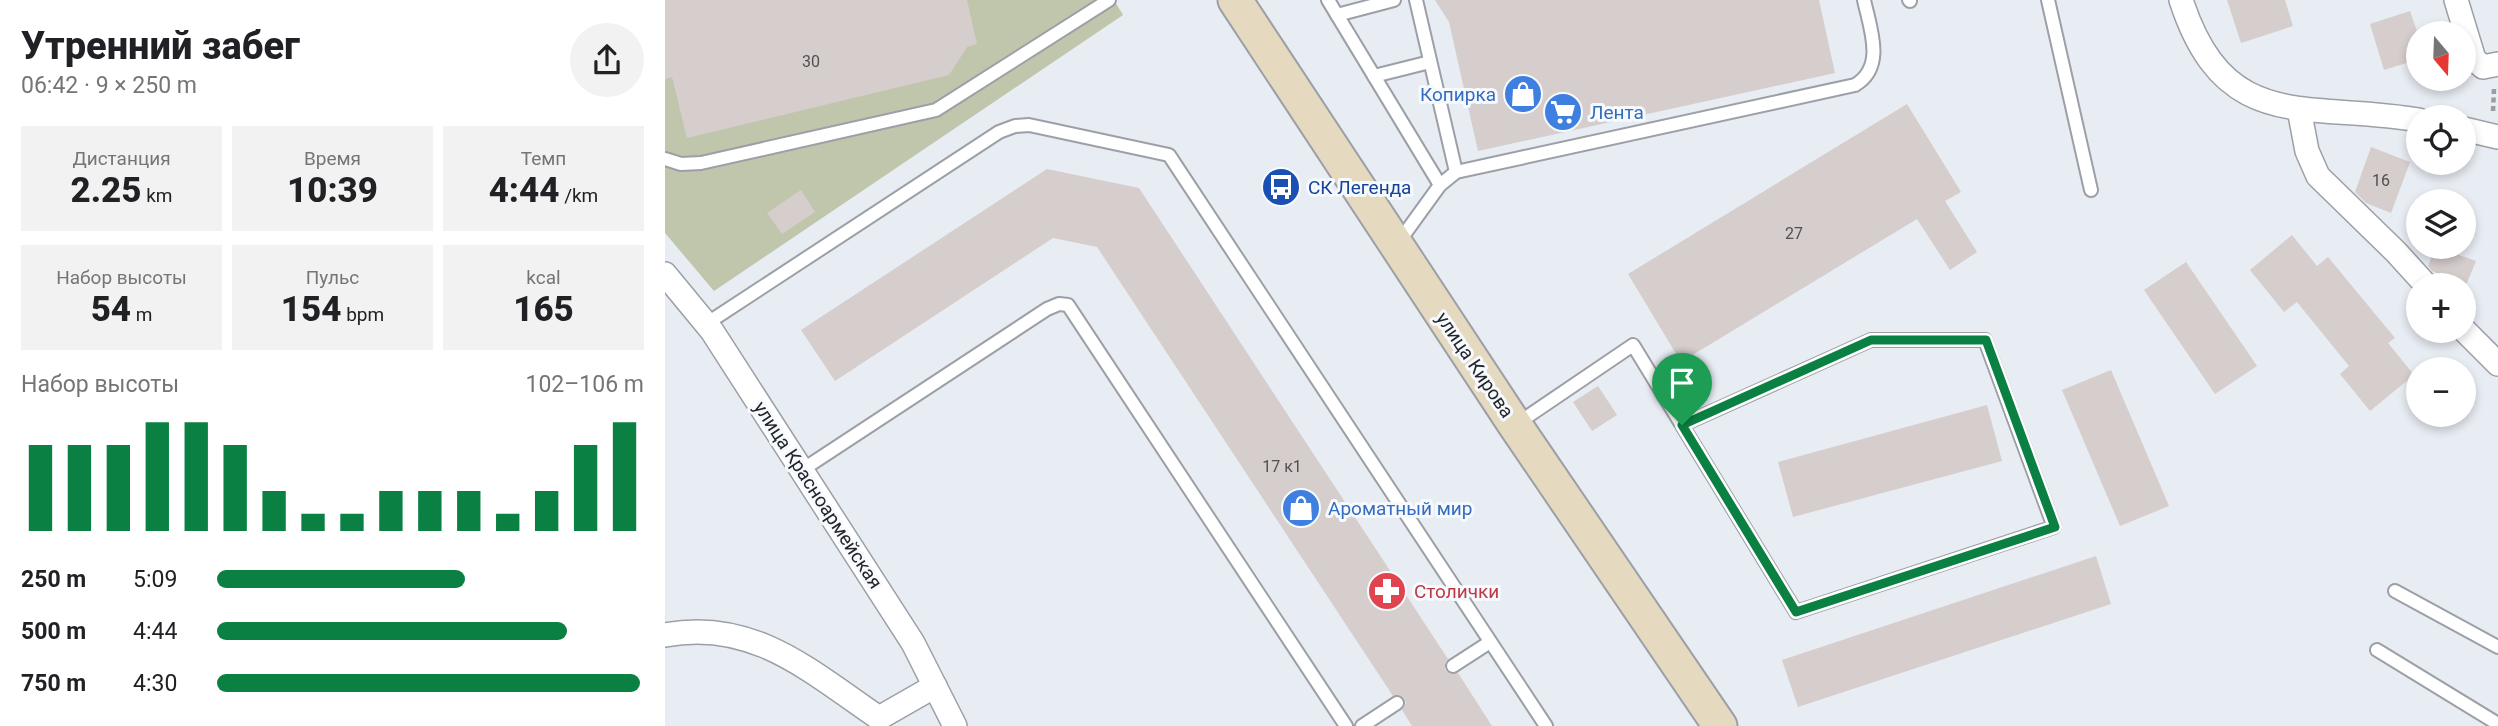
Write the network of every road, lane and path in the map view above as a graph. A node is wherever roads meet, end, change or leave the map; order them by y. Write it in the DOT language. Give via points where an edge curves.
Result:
graph roads {
  1 [pos="1109,0"];
  2 [pos="1235,0"];
  3 [pos="1328,0"];
  4 [pos="1394,0"];
  5 [pos="1416,0"];
  6 [pos="1864,0"];
  7 [pos="2048,0"];
  8 [pos="2181,0"];
  9 [pos="2456,0"];
  10 [pos="1337,15"];
  11 [pos="1430,62"];
  12 [pos="2496,65"];
  13 [pos="1374,76"];
  14 [pos="2299,109"];
  15 [pos="2406,119"];
  16 [pos="2476,131"];
  17 [pos="2495,136"];
  18 [pos="665,159"];
  19 [pos="1456,172"];
  20 [pos="1440,185"];
  21 [pos="2091,190"];
  22 [pos="1396,246"];
  23 [pos="2415,273"];
  24 [pos="665,274"];
  25 [pos="706,324"];
  26 [pos="2476,342"];
  27 [pos="2498,364"];
  28 [pos="1515,425"];
  29 [pos="1682,425"];
  30 [pos="802,470"];
  31 [pos="2395,591"];
  32 [pos="665,635"];
  33 [pos="1490,642"];
  34 [pos="2498,647"];
  35 [pos="2377,650"];
  36 [pos="1453,666"];
  37 [pos="935,686"];
  38 [pos="1397,703"];
  39 [pos="2498,724"];
  40 [pos="955,726"];
  41 [pos="1346,726"];
  42 [pos="1362,726"];
  43 [pos="1546,726"];
  44 [pos="1720,726"];
  1 -- 18 [label="lane" via="936,110 701,163"];
  2 -- 22 [label="street, улица Кирова"];
  3 -- 10 [label="lane"];
  4 -- 10 [label="lane"];
  5 -- 11 [label="lane"];
  6 -- 19 [label="lane" via="1874,61 1864,80 1855,85"];
  7 -- 21 [label="lane"];
  8 -- 14 [label="street" via="2201,46 2226,80 2256,98"];
  9 -- 12 [label="street" via="2474,59 2483,67"];
  10 -- 13 [label="lane"];
  11 -- 13 [label="lane"];
  11 -- 19 [label="lane"];
  12 -- 17 [label="path"];
  13 -- 20 [label="lane"];
  14 -- 15 [label="street"];
  14 -- 23 [label="street" via="2307,151 2318,176"];
  16 -- 17 [label="street"];
  19 -- 20 [label="lane"];
  20 -- 22 [label="lane"];
  22 -- 28 [label="street, улица Кирова"];
  24 -- 25 [label="street, улица Красноармейская"];
  25 -- 30 [label="street, улица Красноармейская"];
  25 -- 33 [label="lane" via="999,132 1015,126 1029,125 1169,155"];
  26 -- 27 [label="street"];
  28 -- 29 [label="lane" via="1633,345"];
  28 -- 44 [label="street, улица Кирова"];
  29 -- 29 [label="lane" via="1796,612 2055,527 1986,340 1871,340"];
  30 -- 37 [label="street, улица Красноармейская" via="913,643"];
  30 -- 41 [label="lane" via="1047,309 1068,305"];
  31 -- 34 [label="lane"];
  32 -- 37 [label="street" via="718,633 760,642 781,651 879,718"];
  33 -- 36 [label="lane"];
  33 -- 43 [label="lane"];
  35 -- 39 [label="lane"];
  37 -- 40 [label="street, улица Красноармейская"];
  38 -- 42 [label="lane"];
}
